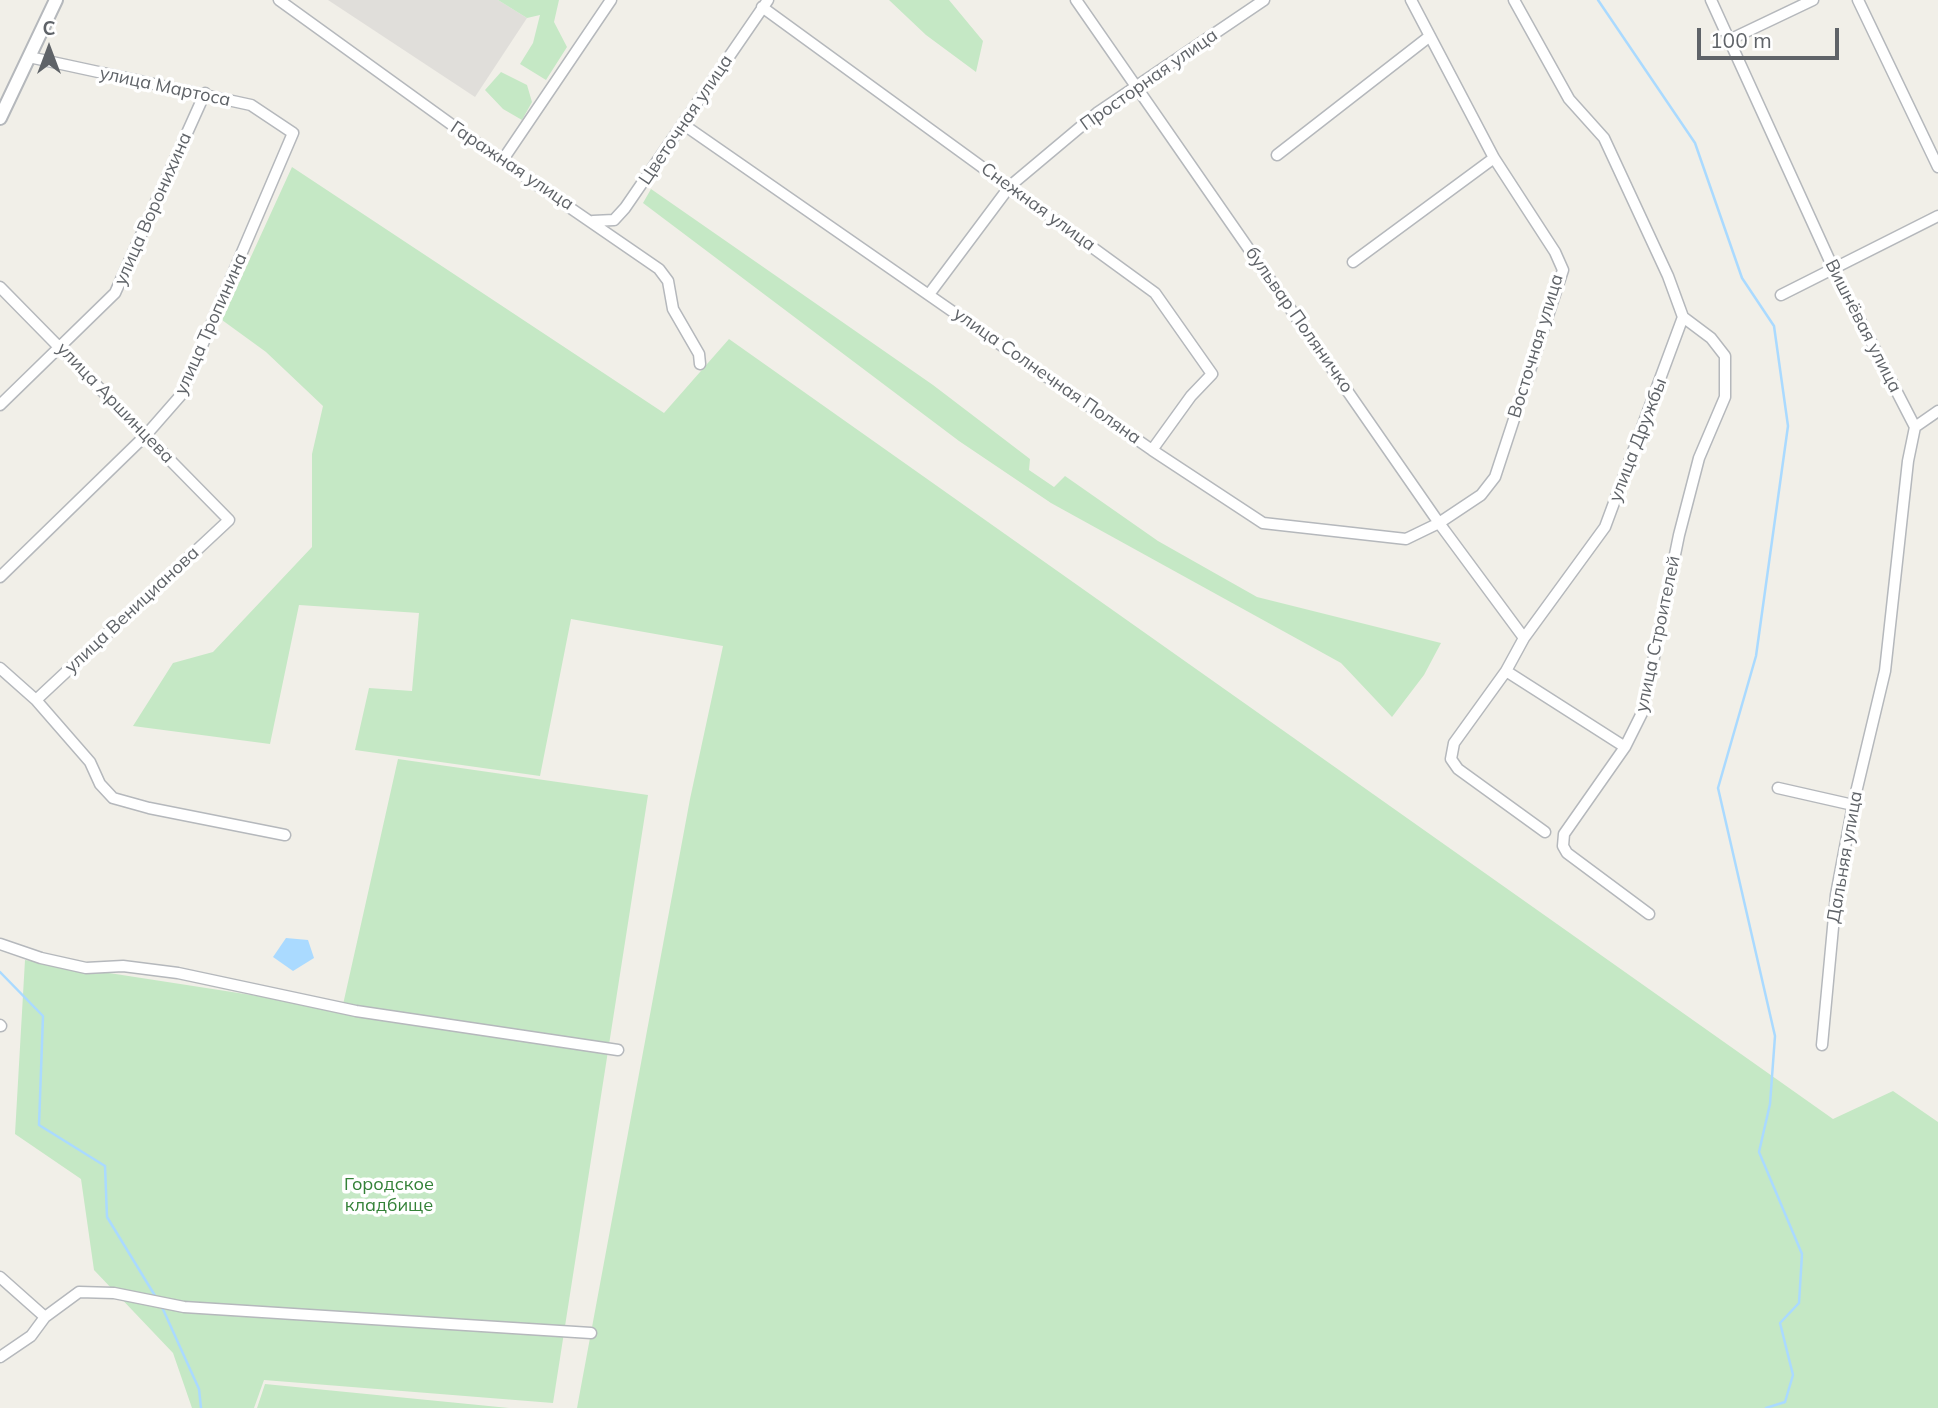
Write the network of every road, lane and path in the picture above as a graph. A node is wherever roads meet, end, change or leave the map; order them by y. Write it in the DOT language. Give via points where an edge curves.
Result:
graph roads {
  1 [pos="56,0"];
  2 [pos="279,0"];
  3 [pos="611,0"];
  4 [pos="1076,0"];
  5 [pos="1264,0"];
  6 [pos="1411,0"];
  7 [pos="1514,0"];
  8 [pos="1711,0"];
  9 [pos="1813,0"];
  10 [pos="1858,0"];
  11 [pos="765,4"];
  12 [pos="1430,36"];
  13 [pos="1729,40"];
  14 [pos="29,57"];
  15 [pos="1138,86"];
  16 [pos="205,93"];
  17 [pos="0,118"];
  18 [pos="684,125"];
  19 [pos="293,132"];
  20 [pos="1277,155"];
  21 [pos="1494,158"];
  22 [pos="502,161"];
  23 [pos="1938,167"];
  24 [pos="1010,186"];
  25 [pos="1938,216"];
  26 [pos="592,221"];
  27 [pos="1353,262"];
  28 [pos="1833,270"];
  29 [pos="0,287"];
  30 [pos="930,293"];
  31 [pos="1781,295"];
  32 [pos="1682,317"];
  33 [pos="61,348"];
  34 [pos="701,364"];
  35 [pos="0,405"];
  36 [pos="1938,411"];
  37 [pos="1914,427"];
  38 [pos="146,435"];
  39 [pos="1152,450"];
  40 [pos="229,520"];
  41 [pos="1439,523"];
  42 [pos="0,577"];
  43 [pos="1524,638"];
  44 [pos="0,667"];
  45 [pos="1506,671"];
  46 [pos="36,700"];
  47 [pos="1625,747"];
  48 [pos="1778,788"];
  49 [pos="1853,805"];
  50 [pos="1545,832"];
  51 [pos="285,835"];
  52 [pos="1649,914"];
  53 [pos="0,944"];
  54 [pos="1822,1045"];
  55 [pos="618,1050"];
  56 [pos="0,1277"];
  57 [pos="46,1317"];
  58 [pos="591,1333"];
  59 [pos="0,1357"];
  1 -- 14 [label="street"];
  2 -- 22 [label="street, Гаражная улица"];
  3 -- 22 [label="street"];
  4 -- 15 [label="street, бульвар Поляничко"];
  5 -- 15 [label="street, Просторная улица"];
  6 -- 12 [label="street, Восточная улица"];
  7 -- 32 [label="street" via="1569,99 1604,138 1668,276"];
  8 -- 13 [label="street, Вишнёвая улица"];
  9 -- 13 [label="street"];
  10 -- 23 [label="street"];
  11 -- 18 [label="street, Цветочная улица"];
  11 -- 24 [label="street, Снежная улица"];
  12 -- 20 [label="street"];
  12 -- 21 [label="street, Восточная улица"];
  13 -- 28 [label="street, Вишнёвая улица"];
  14 -- 16 [label="street, улица Мартоса"];
  14 -- 17 [label="street"];
  15 -- 24 [label="street, Просторная улица" via="1097,113"];
  15 -- 41 [label="street, бульвар Поляничко"];
  16 -- 19 [label="street, улица Мартоса" via="251,105"];
  16 -- 33 [label="street, улица Воронихина" via="115,293"];
  18 -- 26 [label="street, Цветочная улица" via="614,220"];
  18 -- 30 [label="street, улица Солнечная Поляна"];
  19 -- 38 [label="street, улица Тропинина" via="181,395"];
  21 -- 27 [label="street"];
  21 -- 41 [label="street, Восточная улица" via="1563,270 1495,477 1481,495"];
  22 -- 26 [label="street, Гаражная улица"];
  24 -- 30 [label="street, Просторная улица"];
  24 -- 39 [label="street, Снежная улица" via="1155,293 1212,374"];
  25 -- 28 [label="street"];
  26 -- 34 [label="street, Гаражная улица" via="659,269"];
  28 -- 31 [label="street"];
  28 -- 37 [label="street, Вишнёвая улица"];
  29 -- 33 [label="street, улица Аршинцева"];
  30 -- 39 [label="street, улица Солнечная Поляна"];
  32 -- 43 [label="street, улица Дружбы" via="1605,527"];
  32 -- 47 [label="street, улица Строителей" via="1711,338 1725,356 1725,397 1699,458 1643,711"];
  33 -- 35 [label="street, улица Воронихина"];
  33 -- 38 [label="street, улица Аршинцева"];
  36 -- 37 [label="street"];
  37 -- 49 [label="street, Дальняя улица" via="1885,671"];
  38 -- 40 [label="street, улица Аршинцева"];
  38 -- 42 [label="street, улица Тропинина"];
  39 -- 41 [label="street, улица Солнечная Поляна" via="1263,523 1406,539"];
  40 -- 46 [label="street, улица Веницианова"];
  41 -- 43 [label="street, бульвар Поляничко"];
  43 -- 45 [label="street, улица Дружбы"];
  44 -- 46 [label="street"];
  45 -- 47 [label="street"];
  45 -- 50 [label="street, улица Дружбы" via="1454,743 1451,759 1458,769"];
  46 -- 51 [label="street" via="90,762 113,798"];
  47 -- 52 [label="street, улица Строителей" via="1564,834 1563,846"];
  48 -- 49 [label="street"];
  49 -- 54 [label="street, Дальняя улица" via="1836,895"];
  53 -- 55 [label="street" via="86,968 123,966 178,973 356,1011"];
  56 -- 57 [label="street"];
  57 -- 58 [label="street" via="79,1292 114,1293 184,1307"];
  57 -- 59 [label="street" via="31,1336"];
}
